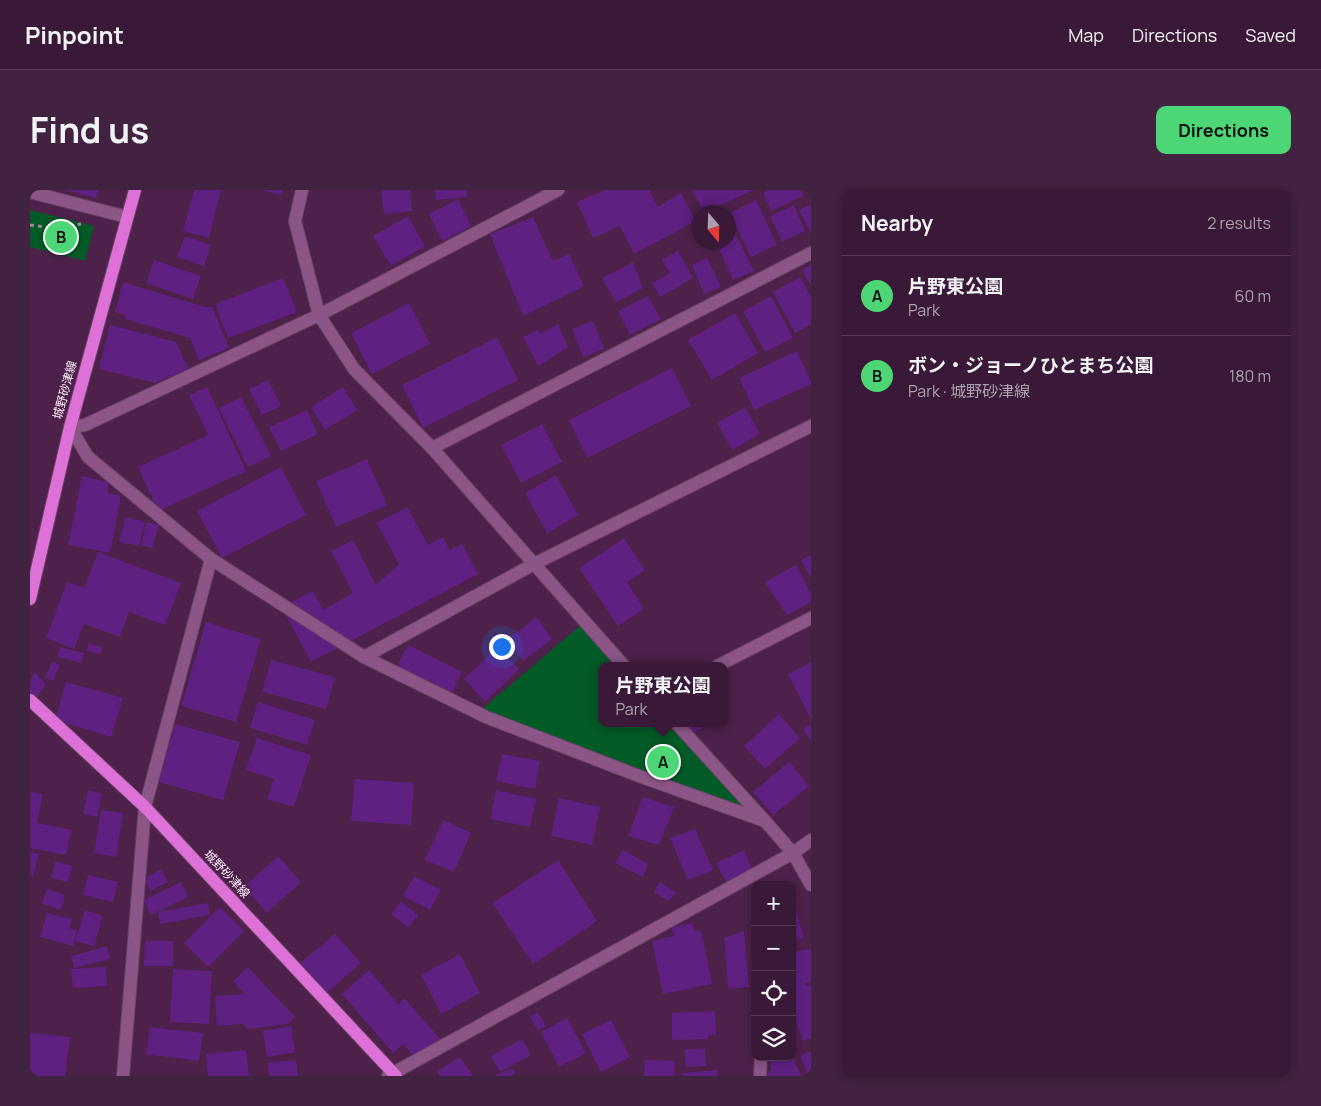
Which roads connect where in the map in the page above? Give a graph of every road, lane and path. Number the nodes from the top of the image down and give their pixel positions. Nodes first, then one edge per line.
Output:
1 (135, 190) edge
2 (302, 190) edge
3 (558, 190) edge
4 (30, 192) edge
5 (127, 217) junction
6 (87, 224) dead end
7 (30, 225) edge
8 (811, 253) edge
9 (319, 315) junction
10 (811, 426) edge
11 (70, 427) junction
12 (432, 448) junction
13 (210, 559) junction
14 (534, 564) junction
15 (30, 599) edge
16 (811, 618) edge
17 (364, 657) junction
18 (620, 662) edge
19 (726, 662) edge
20 (30, 700) edge
21 (680, 727) edge
22 (145, 807) junction
23 (765, 821) junction
24 (811, 840) edge
25 (793, 852) junction
26 (811, 885) edge
27 (761, 1061) edge
28 (393, 1075) edge
29 (123, 1076) edge
30 (760, 1076) edge

1 - 5 main road, 城野砂津線
2 - 9 street
3 - 9 street
4 - 5 street
5 - 11 main road, 城野砂津線
6 - 7 path
8 - 12 street
9 - 11 street
9 - 12 street
10 - 14 street
11 - 13 street
11 - 15 main road, 城野砂津線
12 - 14 street
13 - 17 street
13 - 22 street
14 - 17 street
14 - 18 street
16 - 19 street
17 - 23 street
20 - 22 main road, 城野砂津線
21 - 23 street
22 - 28 main road, 城野砂津線
22 - 29 street
23 - 25 street
24 - 25 street
25 - 26 street
25 - 28 street
27 - 30 street

